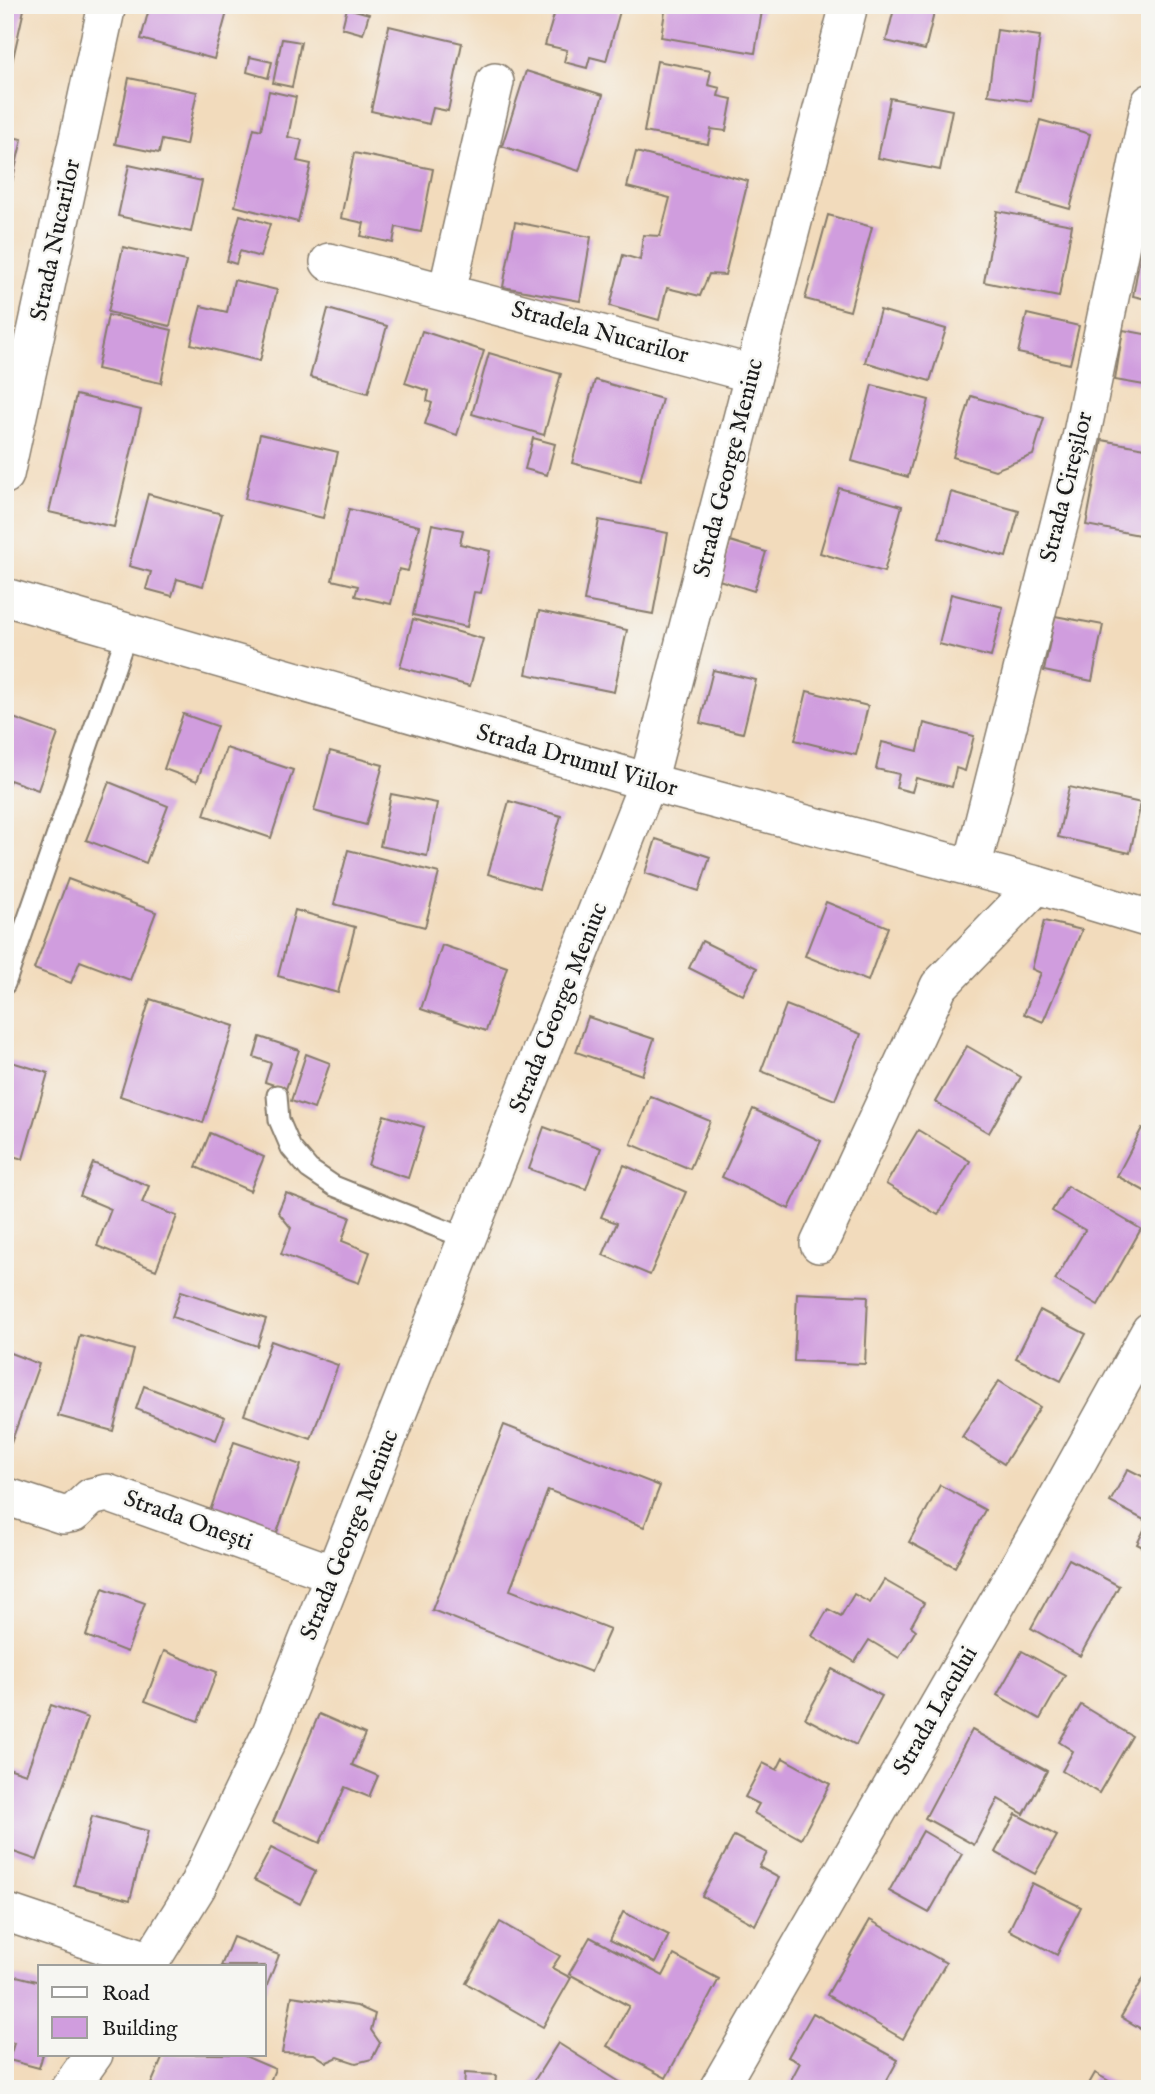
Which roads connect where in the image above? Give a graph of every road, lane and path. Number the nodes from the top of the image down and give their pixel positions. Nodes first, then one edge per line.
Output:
1 (107, 5) edge
2 (849, 5) edge
3 (495, 82) dead end
4 (1150, 103) edge
5 (329, 262) dead end
6 (447, 292) junction
7 (753, 374) junction
8 (5, 475) edge
9 (5, 597) edge
10 (127, 633) junction
11 (648, 782) junction
12 (972, 868) junction
13 (1037, 885) junction
14 (1150, 919) edge
15 (5, 984) edge
16 (277, 1095) dead end
17 (467, 1239) junction
18 (818, 1244) dead end
19 (1150, 1331) edge
20 (5, 1496) edge
21 (334, 1574) junction
22 (5, 1912) edge
23 (149, 1964) edge
24 (93, 2056) edge
25 (69, 2089) edge
26 (718, 2089) edge

1 - 8 street, Strada Nucarilor
2 - 7 street, Strada George Meniuc
3 - 6 street
4 - 12 street, Strada Cireșilor
5 - 6 street, Stradela Nucarilor
6 - 7 street, Stradela Nucarilor
7 - 11 street, Strada George Meniuc
9 - 10 street, Strada Drumul Viilor
10 - 11 street, Strada Drumul Viilor
10 - 15 lane
11 - 12 street, Strada Drumul Viilor
11 - 17 street, Strada George Meniuc
12 - 13 street, Strada Drumul Viilor
13 - 14 street, Strada Drumul Viilor
13 - 18 street
16 - 17 lane
17 - 21 street, Strada George Meniuc
19 - 26 street, Strada Lacului
20 - 21 street, Strada Onești
21 - 23 street, Strada George Meniuc
22 - 23 street
24 - 25 street

